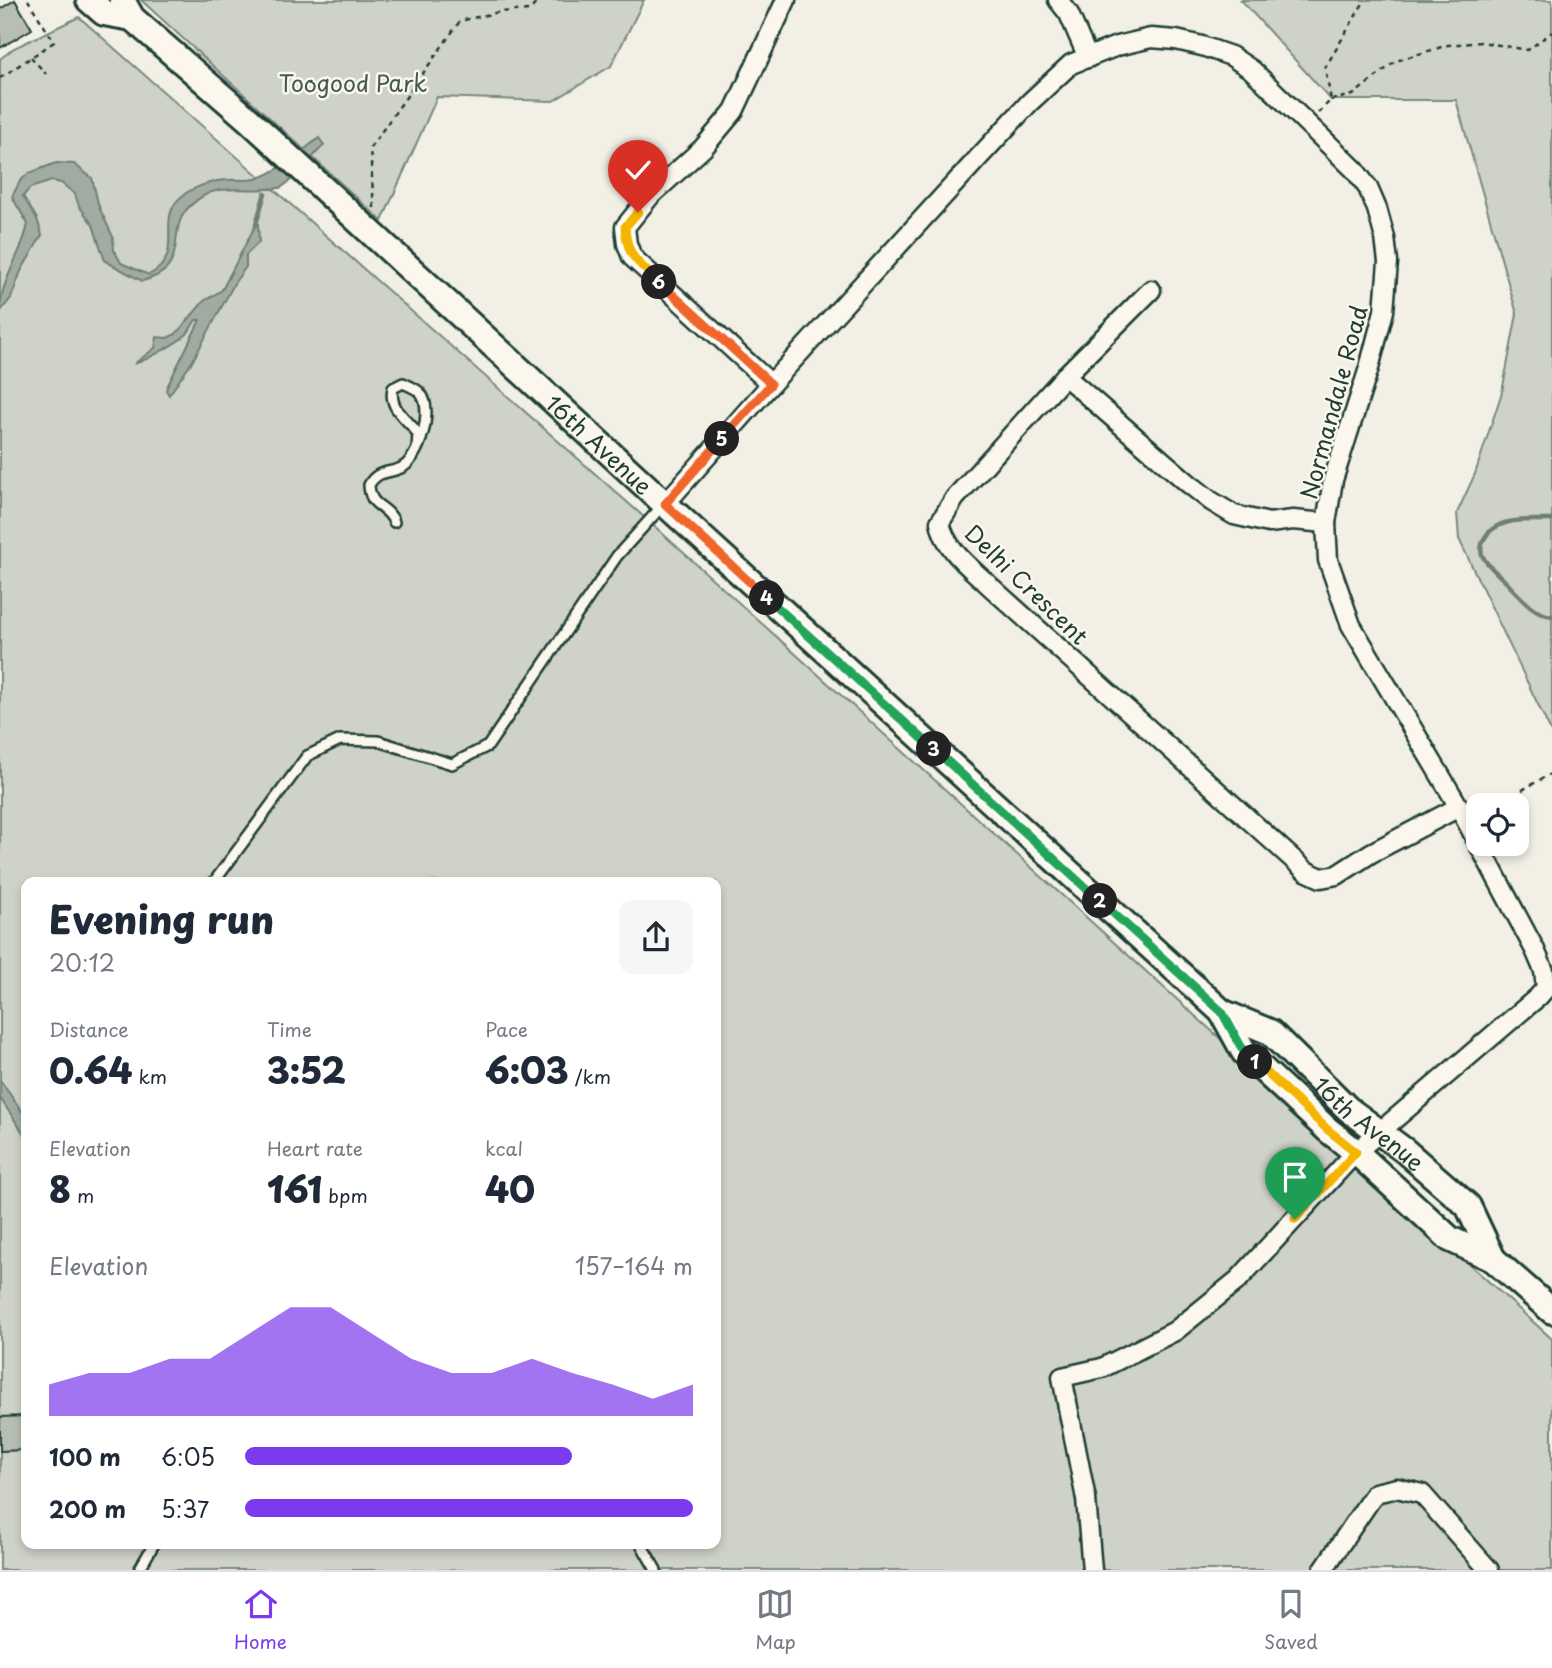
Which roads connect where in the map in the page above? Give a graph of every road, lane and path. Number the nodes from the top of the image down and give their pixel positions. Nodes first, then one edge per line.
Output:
1 (28, 0) edge
2 (89, 0) edge
3 (539, 0) edge
4 (786, 0) edge
5 (1058, 0) edge
6 (1364, 0) edge
7 (127, 9) edge
8 (1552, 32) edge
9 (31, 57) junction
10 (1088, 58) junction
11 (46, 74) dead end
12 (0, 78) edge
13 (1331, 100) junction
14 (1308, 123) junction
15 (374, 208) dead end
16 (1151, 290) dead end
17 (1065, 376) junction
18 (771, 384) junction
19 (417, 449) junction
20 (665, 504) junction
21 (394, 522) dead end
22 (1326, 523) junction
23 (1552, 774) edge
24 (1518, 793) edge
25 (1459, 807) junction
26 (218, 877) edge
27 (1222, 1012) junction
28 (1379, 1132) junction
29 (1356, 1152) junction
30 (1493, 1259) junction
31 (1552, 1311) edge
32 (151, 1549) edge
33 (644, 1549) edge
34 (139, 1570) edge
35 (656, 1570) edge
36 (1092, 1570) edge
37 (1323, 1570) edge
38 (1489, 1570) edge

1 - 9 path
2 - 7 main road, 16th Avenue
3 - 15 path
4 - 18 street
5 - 10 street
6 - 13 path
7 - 20 main road, 16th Avenue
8 - 13 path
9 - 11 path
9 - 12 path
10 - 14 street, Normandale Road
10 - 18 street, Normandale Road
13 - 14 path
14 - 22 street, Normandale Road
16 - 17 street, Delhi Crescent
17 - 22 street
17 - 25 street, Delhi Crescent
18 - 20 street, Normandale Road
19 - 19 lane
19 - 21 lane
20 - 26 lane
20 - 27 main road, 16th Avenue
22 - 25 street, Normandale Road
23 - 24 path
25 - 28 street, Normandale Road
27 - 28 main road, 16th Avenue
27 - 29 main road, 16th Avenue
28 - 29 street, Normandale Road
28 - 30 main road, 16th Avenue
29 - 30 main road, 16th Avenue
29 - 36 street, Normandale Road
30 - 31 main road, 16th Avenue
32 - 34 lane
33 - 35 lane
37 - 38 street

